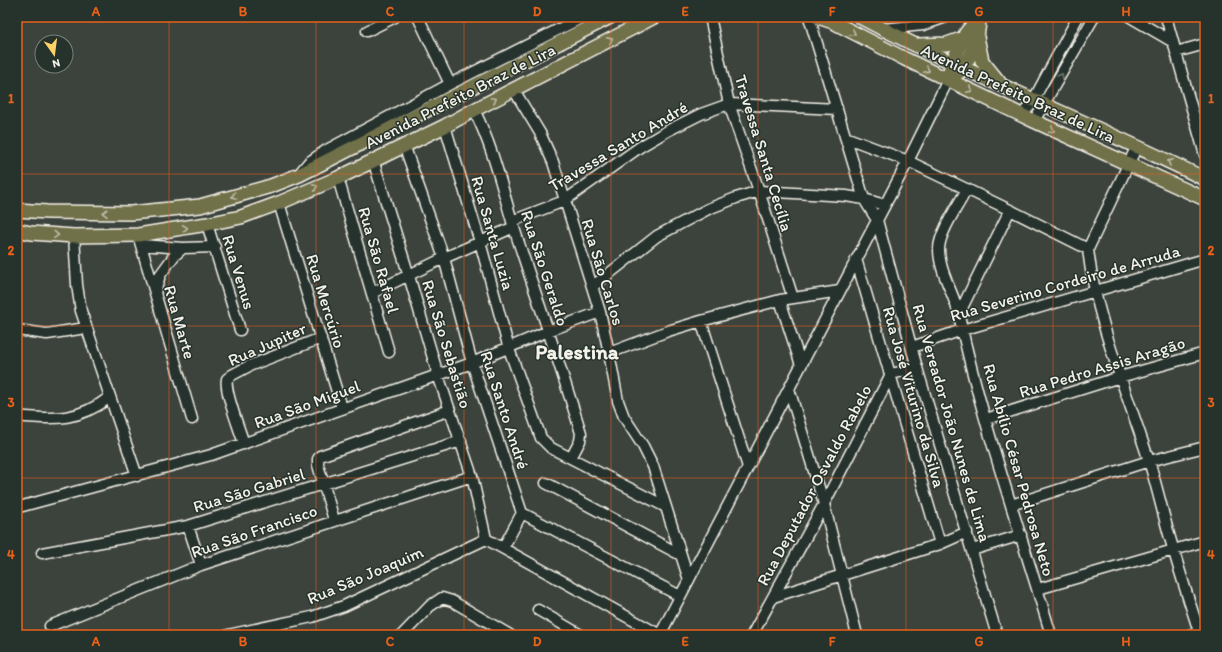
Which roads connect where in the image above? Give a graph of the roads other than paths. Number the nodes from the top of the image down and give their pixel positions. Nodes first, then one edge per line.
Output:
1 (395, 17) edge
2 (418, 17) edge
3 (583, 17) edge
4 (610, 17) edge
5 (654, 17) edge
6 (710, 17) edge
7 (809, 17) edge
8 (818, 17) edge
9 (860, 17) edge
10 (946, 17) edge
11 (1078, 17) edge
12 (1094, 17) edge
13 (1130, 17) edge
14 (1166, 17) edge
15 (979, 18) edge
16 (596, 20) edge
17 (883, 29) junction
18 (367, 31) dead end
19 (970, 38) junction
20 (1173, 42) junction
21 (1205, 44) edge
22 (915, 45) junction
23 (1176, 52) junction
24 (958, 65) junction
25 (948, 80) junction
26 (450, 84) junction
27 (1003, 87) junction
28 (514, 90) junction
29 (1039, 102) junction
30 (729, 104) junction
31 (837, 109) junction
32 (474, 110) junction
33 (1028, 119) junction
34 (445, 126) junction
35 (845, 137) junction
36 (404, 145) junction
37 (1138, 146) junction
38 (1205, 155) edge
39 (373, 160) junction
40 (908, 160) junction
41 (1128, 165) junction
42 (298, 175) junction
43 (338, 178) junction
44 (1205, 179) edge
45 (967, 189) junction
46 (759, 191) junction
47 (864, 199) junction
48 (1205, 199) edge
49 (564, 201) junction
50 (279, 203) junction
51 (885, 205) junction
52 (17, 210) edge
53 (1010, 210) junction
54 (877, 220) junction
55 (207, 224) junction
56 (513, 224) junction
57 (17, 230) edge
58 (74, 236) junction
59 (139, 240) junction
60 (480, 242) junction
61 (183, 248) junction
62 (215, 248) junction
63 (1088, 249) junction
64 (444, 258) junction
65 (856, 259) junction
66 (1205, 259) edge
67 (409, 276) junction
68 (592, 287) junction
69 (840, 291) junction
70 (1094, 291) junction
71 (155, 293) junction
72 (372, 293) junction
73 (793, 298) junction
74 (780, 300) junction
75 (600, 312) junction
76 (959, 314) junction
77 (701, 321) junction
78 (86, 328) junction
79 (17, 330) edge
80 (240, 330) dead end
81 (962, 330) junction
82 (548, 331) junction
83 (321, 338) junction
84 (912, 347) junction
85 (509, 349) junction
86 (389, 352) dead end
87 (609, 353) junction
88 (1205, 353) edge
89 (472, 363) junction
90 (801, 365) junction
91 (917, 368) junction
92 (891, 374) junction
93 (438, 375) junction
94 (1120, 377) junction
95 (789, 388) junction
96 (110, 397) junction
97 (342, 408) junction
98 (450, 410) junction
99 (17, 416) edge
100 (192, 419) dead end
101 (986, 419) junction
102 (461, 442) junction
103 (244, 444) junction
104 (1205, 447) edge
105 (571, 458) junction
106 (1149, 461) junction
107 (748, 467) junction
108 (137, 476) junction
109 (472, 476) junction
110 (546, 483) dead end
111 (323, 484) junction
112 (824, 504) junction
113 (1011, 505) junction
114 (19, 507) dead end
115 (666, 507) junction
116 (522, 513) junction
117 (334, 520) junction
118 (188, 526) junction
119 (967, 532) junction
120 (1021, 535) junction
121 (486, 538) junction
122 (1205, 541) edge
123 (940, 544) junction
124 (504, 548) junction
125 (972, 550) junction
126 (1173, 550) junction
127 (42, 553) dead end
128 (679, 554) junction
129 (201, 565) junction
130 (841, 576) junction
131 (689, 580) junction
132 (1038, 589) junction
133 (680, 596) junction
134 (774, 597) junction
135 (538, 610) dead end
136 (50, 626) dead end
137 (1198, 633) edge
138 (228, 635) edge
139 (402, 635) edge
140 (510, 635) edge
141 (581, 635) edge
142 (660, 635) edge
143 (752, 635) edge
144 (857, 635) edge
145 (996, 635) edge
146 (1051, 635) edge

1 - 18 street
2 - 26 street
3 - 26 street
4 - 16 main road, Avenida Prefeito Braz de Lira
28 -> 5 main road, Avenida Prefeito Braz de Lira
6 - 30 street, Travessa Santa Cecília
7 - 31 street
8 -> 25 main road, Avenida Prefeito Braz de Lira
9 - 17 main road, Avenida Prefeito Braz de Lira
10 - 17 street
11 - 29 street
29 -> 12 street
13 - 20 street
14 - 20 street
15 - 19 main road
16 - 42 main road, Avenida Prefeito Braz de Lira
17 - 22 main road, Avenida Prefeito Braz de Lira
19 - 22 main road
19 - 24 main road
19 - 27 main road
20 - 23 street
21 - 23 street
22 - 24 main road, Avenida Prefeito Braz de Lira
23 - 38 street
24 - 25 main road
24 - 27 main road, Avenida Prefeito Braz de Lira
25 -> 33 main road, Avenida Prefeito Braz de Lira
25 - 40 street
26 - 42 street
27 - 29 main road, Avenida Prefeito Braz de Lira
32 -> 28 main road, Avenida Prefeito Braz de Lira
28 - 49 street, Rua São Carlos
29 - 33 street
29 - 37 main road, Avenida Prefeito Braz de Lira
30 - 31 street, Travessa Santo André
30 - 46 street, Travessa Santa Cecília
30 - 49 street, Travessa Santo André
31 - 35 street
32 - 34 main road, Avenida Prefeito Braz de Lira
32 - 56 street, Rua São Geraldo
33 -> 41 main road, Avenida Prefeito Braz de Lira
34 - 36 main road, Avenida Prefeito Braz de Lira
34 - 60 street, Rua Santa Luzia
35 - 40 street
35 - 47 street
36 - 39 main road, Avenida Prefeito Braz de Lira
36 - 64 street, Rua Santo André
37 - 41 street
44 -> 37 main road, Avenida Prefeito Braz de Lira
39 - 43 main road, Avenida Prefeito Braz de Lira
39 - 67 street, Rua São Sebastião
40 - 45 street
40 - 51 street
41 - 48 main road, Avenida Prefeito Braz de Lira
41 - 63 street
42 -> 52 main road, Avenida Prefeito Braz de Lira
50 -> 43 main road, Avenida Prefeito Braz de Lira
43 - 72 street, Rua São Rafael
45 - 53 street
45 - 76 street, Rua Abílio César Pedrosa Neto
46 - 47 street
46 - 68 street
46 - 73 street, Travessa Santa Cecília
47 - 51 street
47 - 54 street
49 - 56 street, Travessa Santo André
49 - 68 street, Rua São Carlos
50 - 55 main road, Avenida Prefeito Braz de Lira
50 - 83 street, Rua Mercúrio
51 - 54 street
53 - 63 street
53 - 76 street
54 - 65 street
54 - 84 street, Rua Vereador João Nunes de Lima
59 -> 55 main road, Avenida Prefeito Braz de Lira
55 - 62 street, Rua Venus
56 - 60 street, Travessa Santo André
56 - 82 street, Rua São Geraldo
57 -> 58 main road, Avenida Prefeito Braz de Lira
58 - 59 main road, Avenida Prefeito Braz de Lira
58 - 78 street
59 - 61 street
59 - 71 street, Rua Marte
60 - 64 street, Travessa Santo André
60 - 85 street, Rua Santa Luzia
61 - 62 street
61 - 71 street
62 - 80 street, Rua Venus
63 - 70 street
64 - 67 street, Travessa Santo André
64 - 89 street, Rua Santo André
65 - 69 street
65 - 92 street, Rua José Viturino da Silva
66 - 70 street, Rua Severino Cordeiro de Arruda
67 - 72 street, Travessa Santo André
67 - 93 street, Rua São Sebastião
68 - 75 street, Rua São Carlos
69 - 73 street
69 - 90 street
70 - 81 street, Rua Severino Cordeiro de Arruda
70 - 94 street
71 - 100 street, Rua Marte
72 - 86 street, Rua São Rafael
73 - 74 street
74 - 77 street
74 - 90 street
75 - 82 street, Rua São Miguel
75 - 87 street, Rua São Carlos
76 - 81 street, Rua Abílio César Pedrosa Neto
77 - 87 street
77 - 107 street
78 - 79 street
78 - 96 street
81 - 84 street, Rua Severino Cordeiro de Arruda
81 - 101 street, Rua Abílio César Pedrosa Neto
82 - 85 street, Rua São Miguel
82 - 105 street, Rua São Geraldo
83 - 97 street, Rua Mercúrio
83 - 103 street, Rua Jupiter
84 - 91 street, Rua Vereador João Nunes de Lima
85 - 89 street, Rua São Miguel
85 - 105 street, Rua Santa Luzia
87 - 115 street, Rua São Carlos
88 - 94 street, Rua Pedro Assis Aragão
89 - 93 street, Rua São Miguel
89 - 116 street, Rua Santo André
90 - 95 street
91 - 92 street, Rua Deputador Osvaldo Rabelo
91 - 119 street, Rua Vereador João Nunes de Lima
92 - 112 street, Rua Deputador Osvaldo Rabelo
92 - 123 street, Rua José Viturino da Silva
93 - 97 street, Rua São Miguel
93 - 98 street, Rua São Sebastião
94 - 101 street, Rua Pedro Assis Aragão
94 - 106 street
95 - 107 street
95 - 112 street
96 - 99 street
96 - 108 street
97 - 103 street, Rua São Miguel
98 - 102 street, Rua São Sebastião
98 - 111 street
101 - 113 street, Rua Abílio César Pedrosa Neto
102 - 109 street, Rua São Sebastião
102 - 111 street, Rua São Gabriel
103 - 108 street, Rua São Miguel
104 - 106 street
105 - 115 street, Rua Santa Luzia
106 - 113 street
106 - 126 street
107 - 131 street
108 - 114 street, Rua São Miguel
109 - 117 street, Rua São Francisco
109 - 121 street, Rua São Sebastião
110 - 128 street
111 - 117 street
111 - 118 street, Rua São Gabriel
112 - 130 street
112 - 134 street, Rua Deputador Osvaldo Rabelo
113 - 120 street, Rua Abílio César Pedrosa Neto
115 - 128 street, Rua São Carlos
116 - 124 street
116 - 133 street
117 - 129 street, Rua São Francisco
118 - 127 street, Rua São Gabriel
118 - 129 street
119 - 123 street
119 - 125 street, Rua Vereador João Nunes de Lima
120 - 125 street
120 - 132 street, Rua Abílio César Pedrosa Neto
121 - 124 street
121 - 138 street, Rua São Joaquim
122 - 126 street
123 - 130 street
124 - 142 street
125 - 145 street, Rua Vereador João Nunes de Lima
126 - 132 street
126 - 137 street
128 - 131 street, Rua São Carlos
129 - 136 street, Rua São Francisco
130 - 134 street
130 - 144 street
131 - 133 street
132 - 146 street, Rua Abílio César Pedrosa Neto
133 - 142 street
134 - 143 street, Rua Deputador Osvaldo Rabelo
135 - 141 street
139 - 140 street

